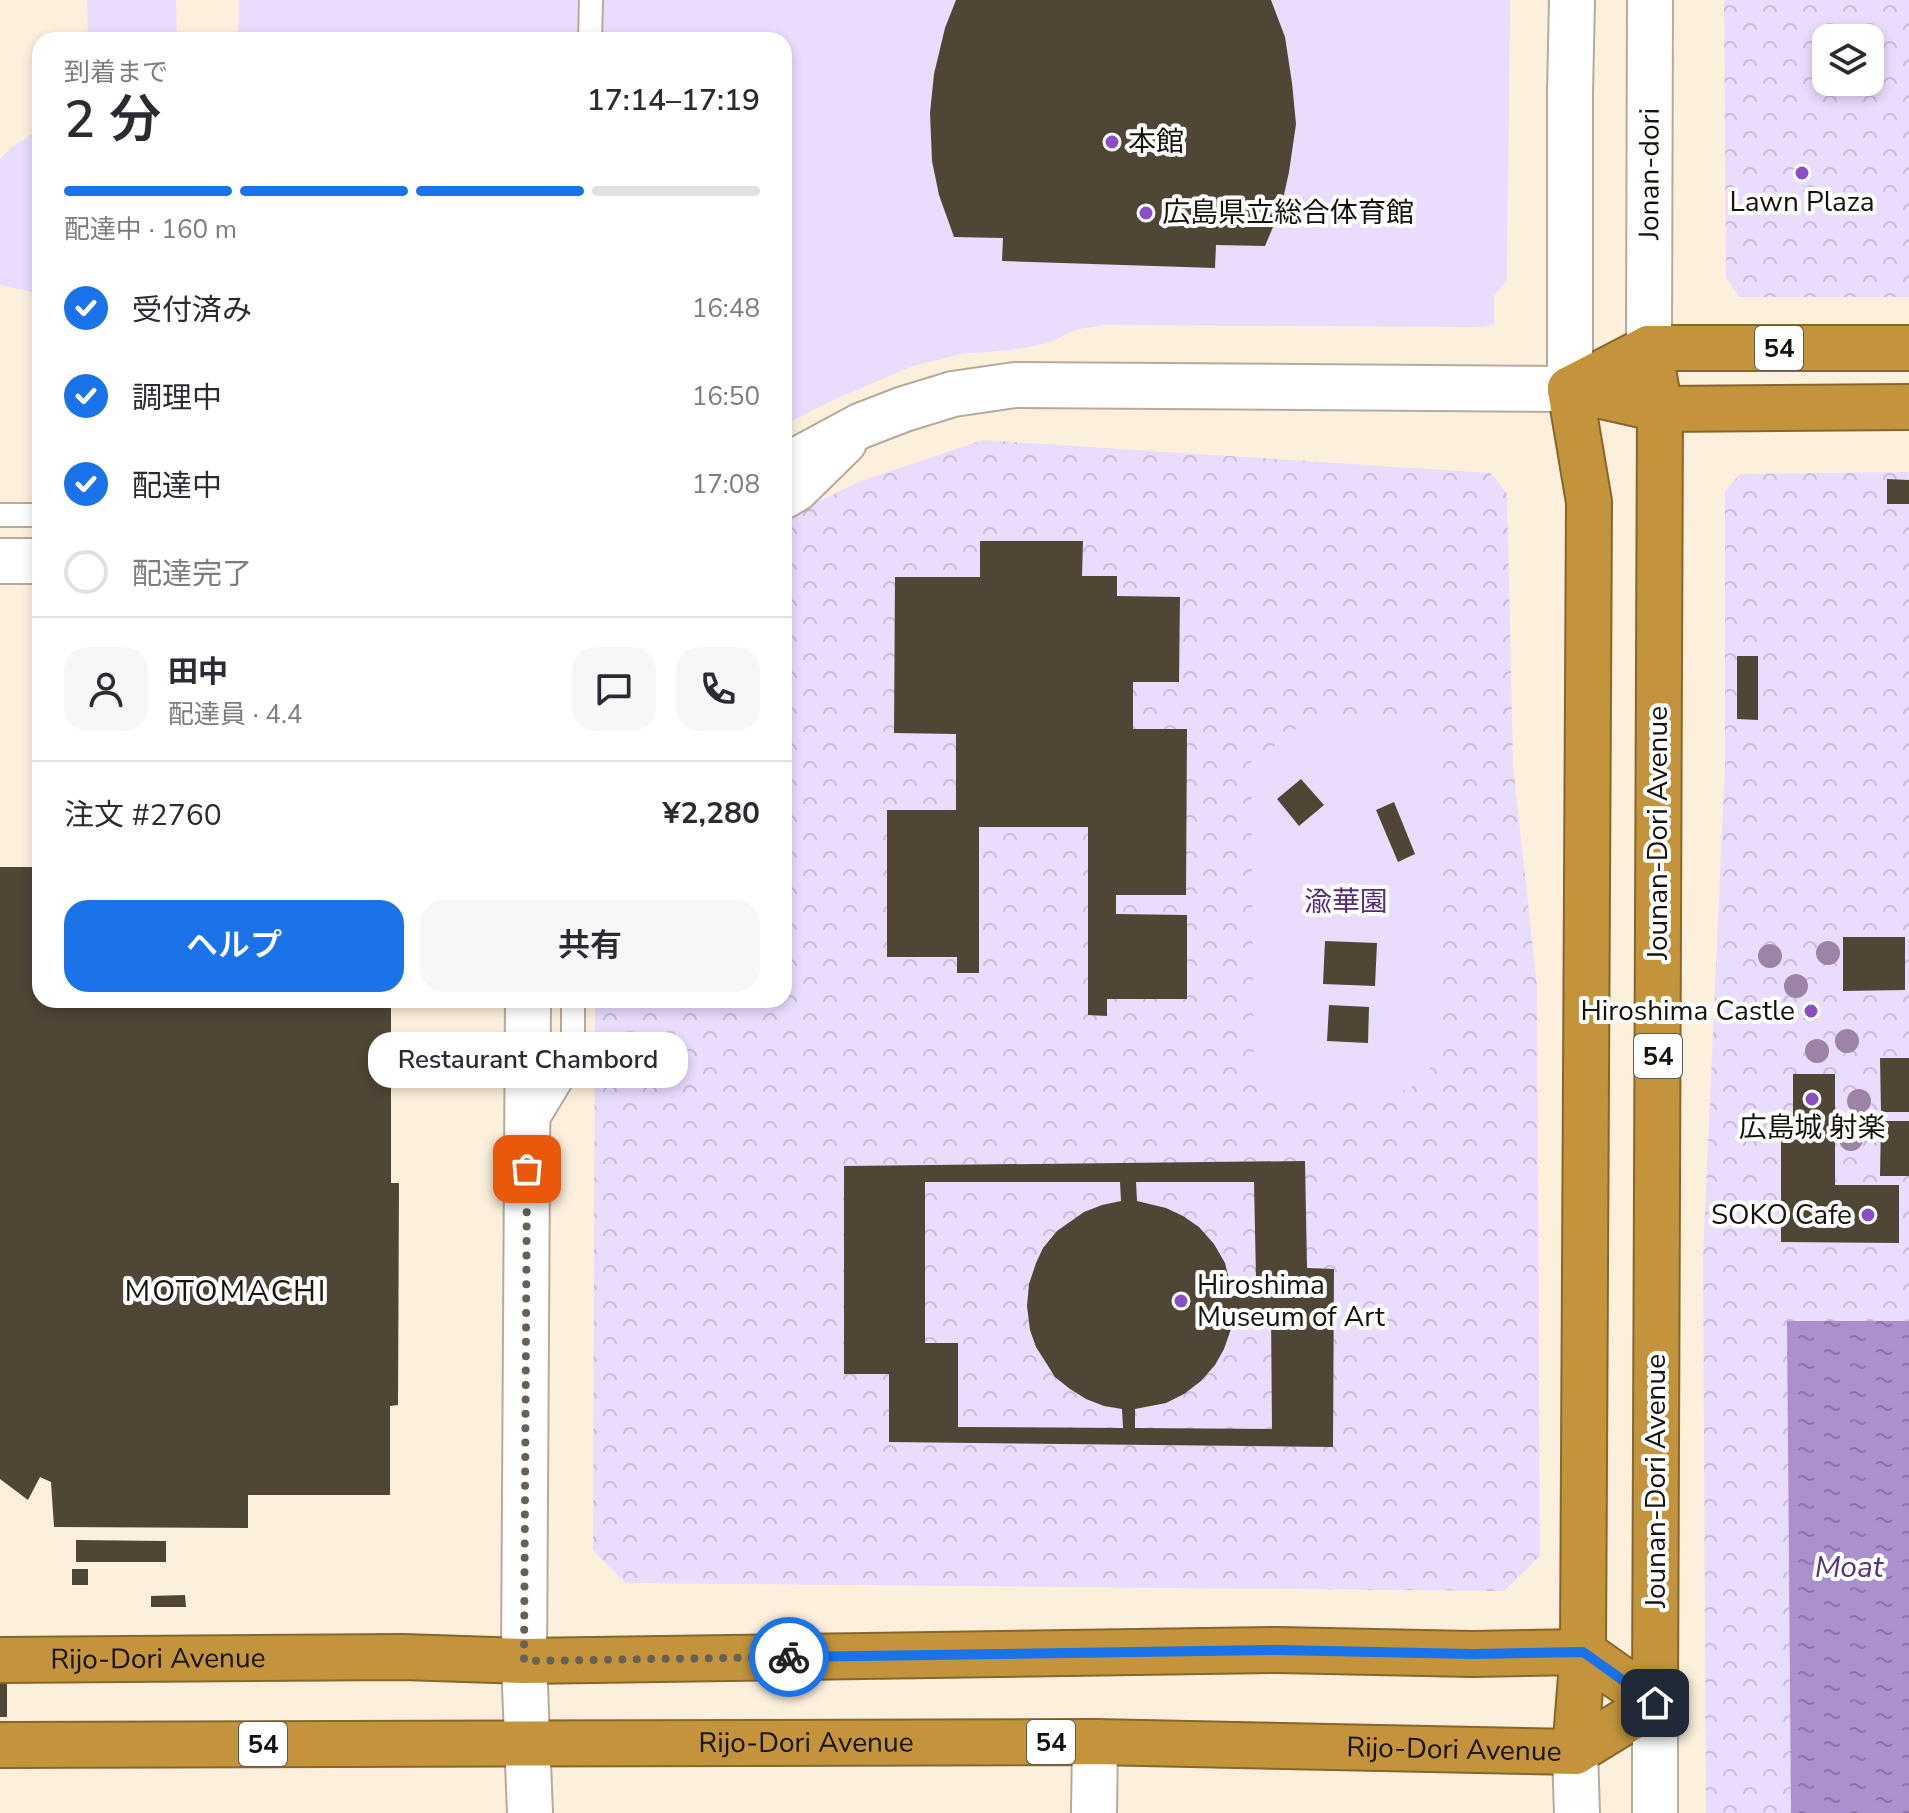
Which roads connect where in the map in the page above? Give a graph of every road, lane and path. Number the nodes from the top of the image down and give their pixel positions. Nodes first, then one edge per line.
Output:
1 (591, 0) edge
2 (1572, 0) edge
3 (1650, 0) edge
4 (590, 32) edge
5 (1649, 348) junction
6 (1909, 348) edge
7 (1570, 389) junction
8 (1909, 407) edge
9 (1660, 409) junction
10 (860, 426) junction
11 (792, 463) edge
12 (792, 491) edge
13 (0, 515) edge
14 (32, 515) edge
15 (0, 561) edge
16 (32, 561) edge
17 (528, 1008) edge
18 (573, 1008) edge
19 (527, 1138) junction
20 (1583, 1652) junction
21 (0, 1660) edge
22 (524, 1661) junction
23 (1655, 1703) junction
24 (1095, 1742) junction
25 (0, 1745) edge
26 (526, 1745) junction
27 (1575, 1752) junction
28 (530, 1813) edge
29 (1094, 1813) edge
30 (1577, 1813) edge
31 (1655, 1813) edge

1 - 4 lane
2 - 7 street
3 - 5 street, Jonan-dori
5 - 6 highway, 54
5 - 7 highway, 54
5 - 9 highway, Jounan-Dori Avenue / 54
7 - 9 highway, 54
7 - 10 street
7 - 20 highway
8 - 9 highway, 54
9 - 23 highway, Jounan-Dori Avenue / 54
10 - 11 street
10 - 12 street
13 - 14 lane
15 - 16 street
17 - 19 street
18 - 19 lane
19 - 22 street
20 - 22 highway, Rijo-Dori Avenue
20 - 23 highway
20 - 27 highway
21 - 22 highway, Rijo-Dori Avenue
22 - 26 street
23 - 27 highway, Rijo-Dori Avenue
23 - 31 street
24 - 26 highway, Rijo-Dori Avenue / 54
24 - 27 highway, Rijo-Dori Avenue / 54
24 - 29 street
25 - 26 highway, Rijo-Dori Avenue / 54
26 - 28 street
27 - 30 street

